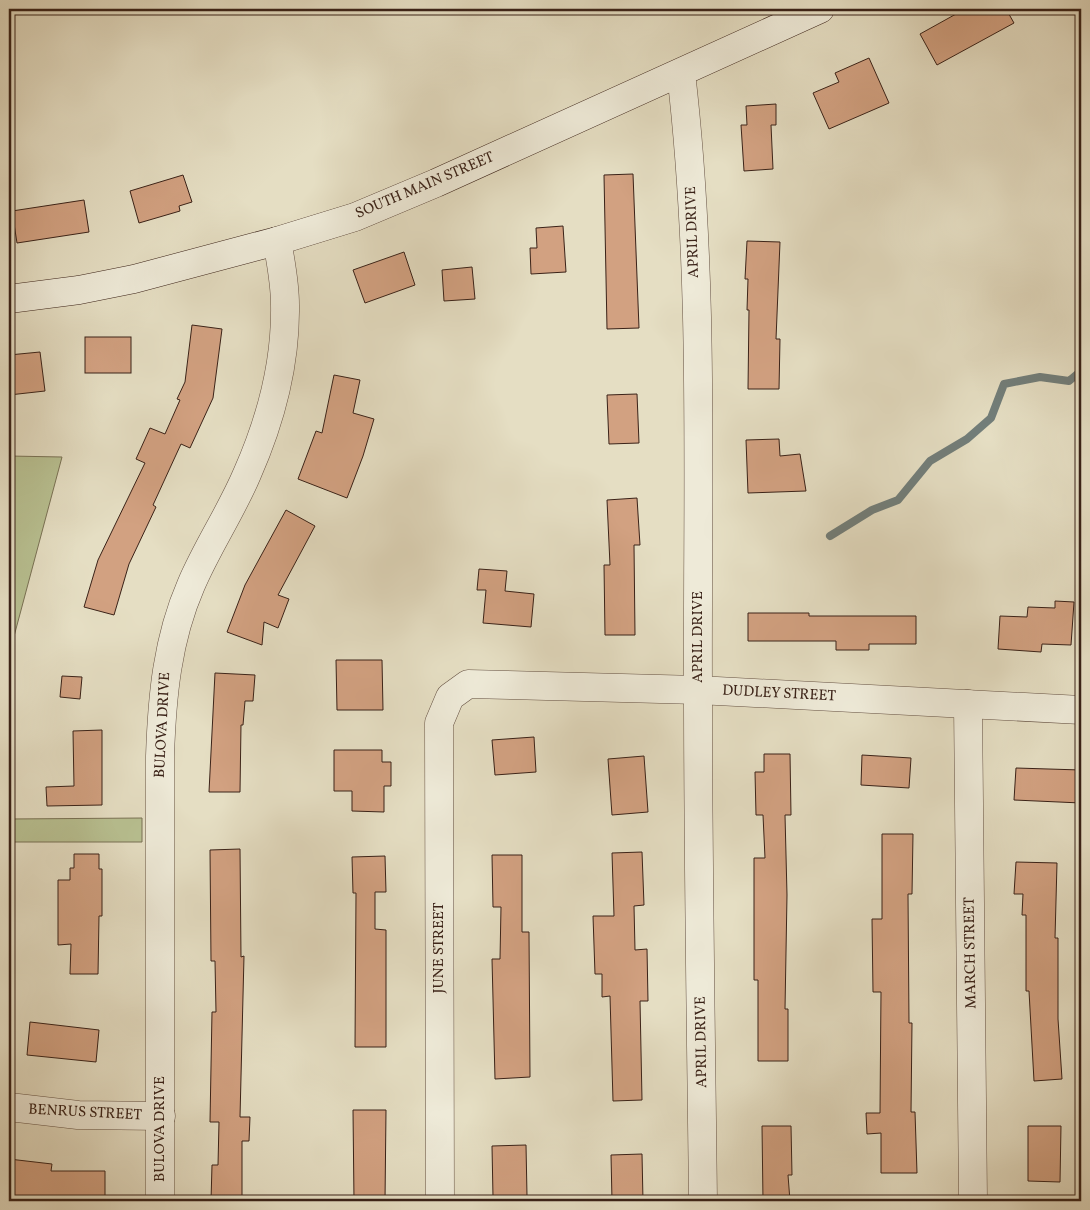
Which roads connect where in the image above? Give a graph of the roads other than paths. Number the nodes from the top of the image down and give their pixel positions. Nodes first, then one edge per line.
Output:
1 (820, 9) edge
2 (681, 73) junction
3 (277, 241) junction
4 (9, 299) edge
5 (698, 690) junction
6 (450, 697) joint
7 (968, 704) junction
8 (1081, 710) edge
9 (9, 1107) edge
10 (161, 1116) junction
11 (160, 1201) edge
12 (440, 1201) edge
13 (703, 1201) edge
14 (973, 1201) edge

1 - 2 street, SOUTH MAIN STREET
2 - 3 street, SOUTH MAIN STREET
2 - 5 street, APRIL DRIVE
3 - 4 street, SOUTH MAIN STREET
3 - 10 street, BULOVA DRIVE
5 - 6 street, DUDLEY STREET
5 - 7 street, DUDLEY STREET
5 - 13 street, APRIL DRIVE
6 - 12 street, JUNE STREET
7 - 8 street, DUDLEY STREET
7 - 14 street, MARCH STREET
9 - 10 street, BENRUS STREET
10 - 11 street, BULOVA DRIVE

